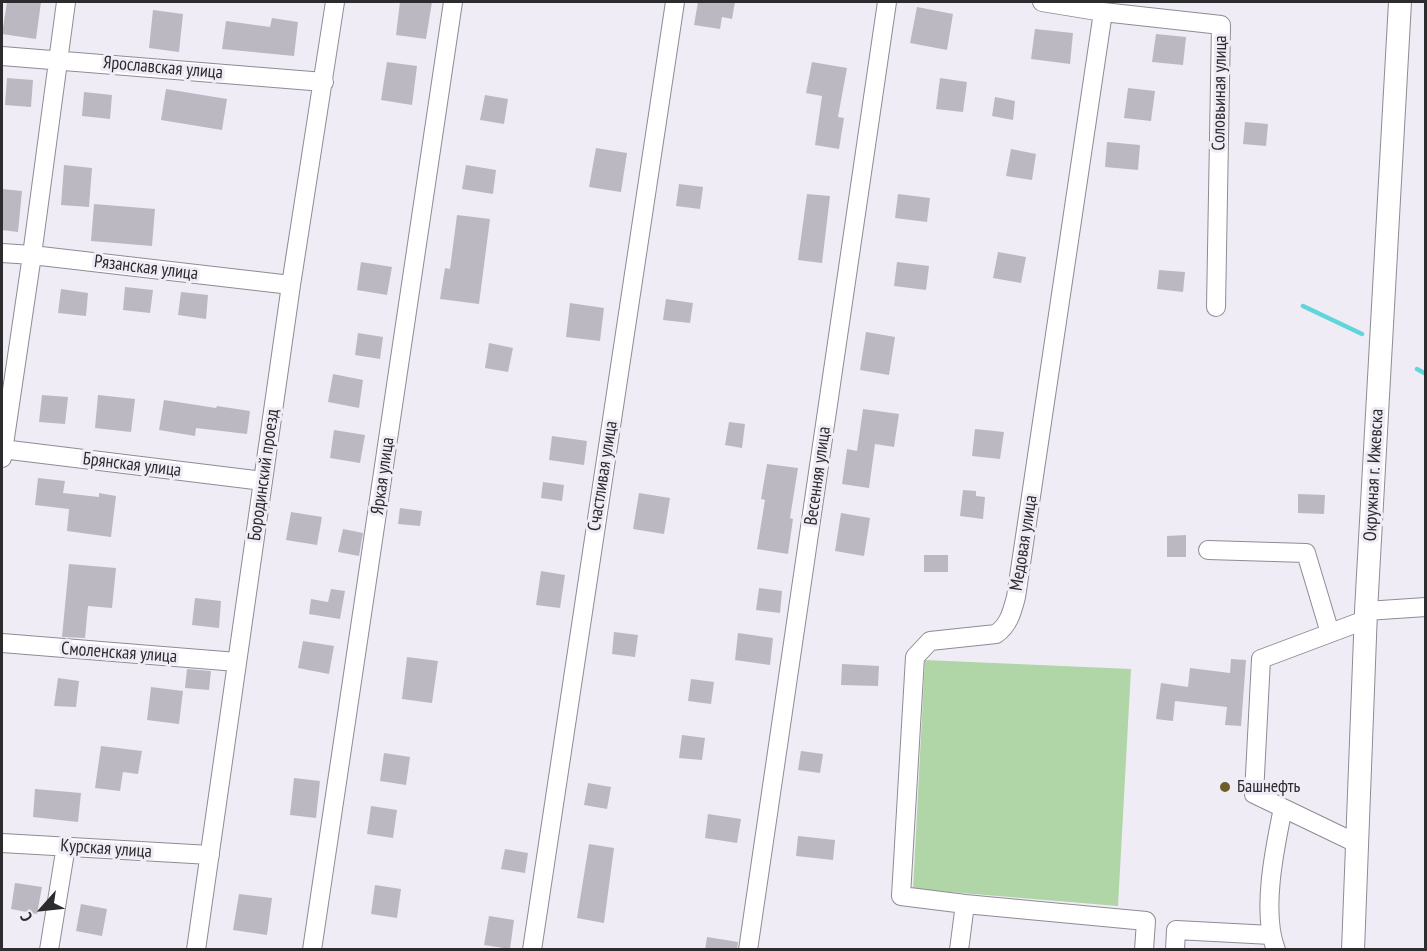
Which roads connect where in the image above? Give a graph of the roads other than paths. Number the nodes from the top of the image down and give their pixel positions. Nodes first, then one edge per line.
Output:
1 (66, 2) edge
2 (335, 2) edge
3 (453, 2) edge
4 (675, 2) edge
5 (887, 2) edge
6 (1042, 2) edge
7 (1401, 2) edge
8 (1103, 12) junction
9 (2, 56) edge
10 (57, 59) junction
11 (324, 82) junction
12 (2, 253) edge
13 (32, 255) junction
14 (291, 285) junction
15 (1216, 307) dead end
16 (2, 452) edge
17 (263, 481) junction
18 (1208, 550) dead end
19 (1425, 607) edge
20 (1366, 616) junction
21 (1330, 633) junction
22 (2, 643) edge
23 (237, 662) junction
24 (1283, 808) junction
25 (2, 843) edge
26 (1358, 844) junction
27 (66, 846) junction
28 (210, 855) junction
29 (965, 904) junction
30 (1230, 941) edge
31 (1274, 942) edge
32 (49, 950) edge
33 (196, 950) edge
34 (312, 950) edge
35 (532, 950) edge
36 (748, 950) edge
37 (959, 950) edge
38 (1144, 950) edge
39 (1175, 950) edge
40 (1353, 950) edge

1 - 10 street
2 - 11 street, Бородинский проезд
3 - 34 street, Яркая улица
4 - 35 street, Счастливая улица
5 - 36 street, Весенняя улица
6 - 8 street, Соловьиная улица
7 - 20 main road, Окружная г. Ижевска
8 - 15 street, Соловьиная улица
8 - 29 street, Медовая улица
9 - 10 street, Ярославская улица
10 - 11 street, Ярославская улица
10 - 13 street
11 - 14 street, Бородинский проезд
12 - 13 street, Рязанская улица
13 - 14 street, Рязанская улица
13 - 16 street
14 - 17 street, Бородинский проезд
16 - 17 street, Брянская улица
17 - 23 street, Бородинский проезд
18 - 21 street
19 - 20 street
20 - 21 street
20 - 26 main road, Окружная г. Ижевска
21 - 24 street
22 - 23 street, Смоленская улица
23 - 28 street, Бородинский проезд
24 - 26 street
24 - 31 street
25 - 27 street, Курская улица
26 - 40 main road, Окружная г. Ижевска
27 - 28 street, Курская улица
27 - 32 street
28 - 33 street, Бородинский проезд
29 - 37 street
29 - 38 street
30 - 31 street
30 - 39 street

